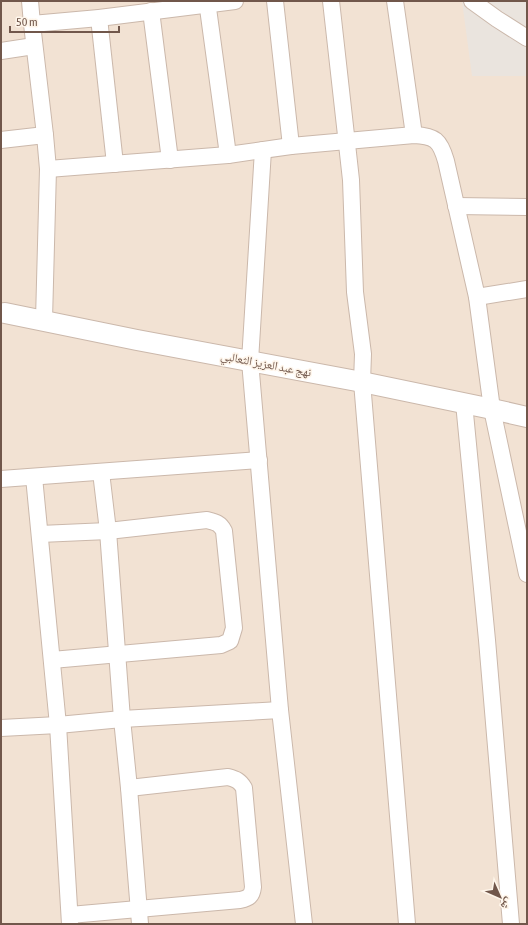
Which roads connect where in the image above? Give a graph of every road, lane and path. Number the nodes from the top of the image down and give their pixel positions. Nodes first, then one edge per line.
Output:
1 (30, 1) edge
2 (235, 1) edge
3 (275, 1) edge
4 (331, 1) edge
5 (395, 1) edge
6 (472, 1) edge
7 (208, 3) edge
8 (124, 8) edge
9 (151, 11) junction
10 (99, 18) junction
11 (32, 24) junction
12 (527, 38) edge
13 (34, 46) junction
14 (1, 51) edge
15 (45, 135) junction
16 (414, 135) junction
17 (1, 140) edge
18 (348, 141) junction
19 (291, 146) junction
20 (263, 150) junction
21 (228, 155) junction
22 (170, 160) junction
23 (115, 164) junction
24 (48, 169) junction
25 (456, 206) junction
26 (527, 207) edge
27 (527, 289) edge
28 (477, 297) junction
29 (2, 313) edge
30 (44, 320) junction
31 (250, 361) junction
32 (362, 382) junction
33 (464, 403) junction
34 (492, 409) junction
35 (527, 417) edge
36 (259, 460) junction
37 (101, 472) junction
38 (34, 477) junction
39 (1, 480) edge
40 (108, 531) junction
41 (40, 534) junction
42 (523, 536) edge
43 (527, 574) edge
44 (117, 653) junction
45 (52, 660) junction
46 (280, 710) junction
47 (122, 719) junction
48 (58, 725) junction
49 (1, 728) edge
50 (129, 788) junction
51 (139, 917) edge
52 (70, 920) edge
53 (304, 924) edge
54 (407, 924) edge
55 (511, 924) edge

1 - 11 street
2 - 7 street
3 - 19 street
4 - 18 street
5 - 16 street
6 - 12 street
7 - 9 street
7 - 21 street
8 - 9 street
8 - 10 street
9 - 22 street
10 - 11 street
10 - 23 street
11 - 13 street
13 - 14 street
13 - 15 street
15 - 17 street
15 - 24 street
16 - 18 street
16 - 25 street
18 - 19 street
18 - 32 street
19 - 20 street
20 - 21 street
20 - 31 street
21 - 22 street
22 - 23 street
23 - 24 street
24 - 30 street
25 - 26 street
25 - 28 street
27 - 28 street
28 - 34 street
29 - 30 street, نهج عبد العزيز الثعالبي
30 - 31 street, نهج عبد العزيز الثعالبي
31 - 32 street, نهج عبد العزيز الثعالبي
31 - 36 street
32 - 33 street, نهج عبد العزيز الثعالبي
32 - 54 street
33 - 34 street, نهج عبد العزيز الثعالبي
33 - 55 street
34 - 35 street, نهج عبد العزيز الثعالبي
34 - 42 street
36 - 37 street
36 - 46 street
37 - 38 street
37 - 40 street
38 - 39 street
38 - 41 street
40 - 41 street
40 - 44 street
40 - 44 street
41 - 45 street
42 - 43 street
44 - 45 street
44 - 47 street
45 - 48 street
46 - 47 street
46 - 53 street
47 - 48 street
47 - 50 street
48 - 49 street
48 - 52 street
50 - 51 street
50 - 51 street
51 - 52 street

